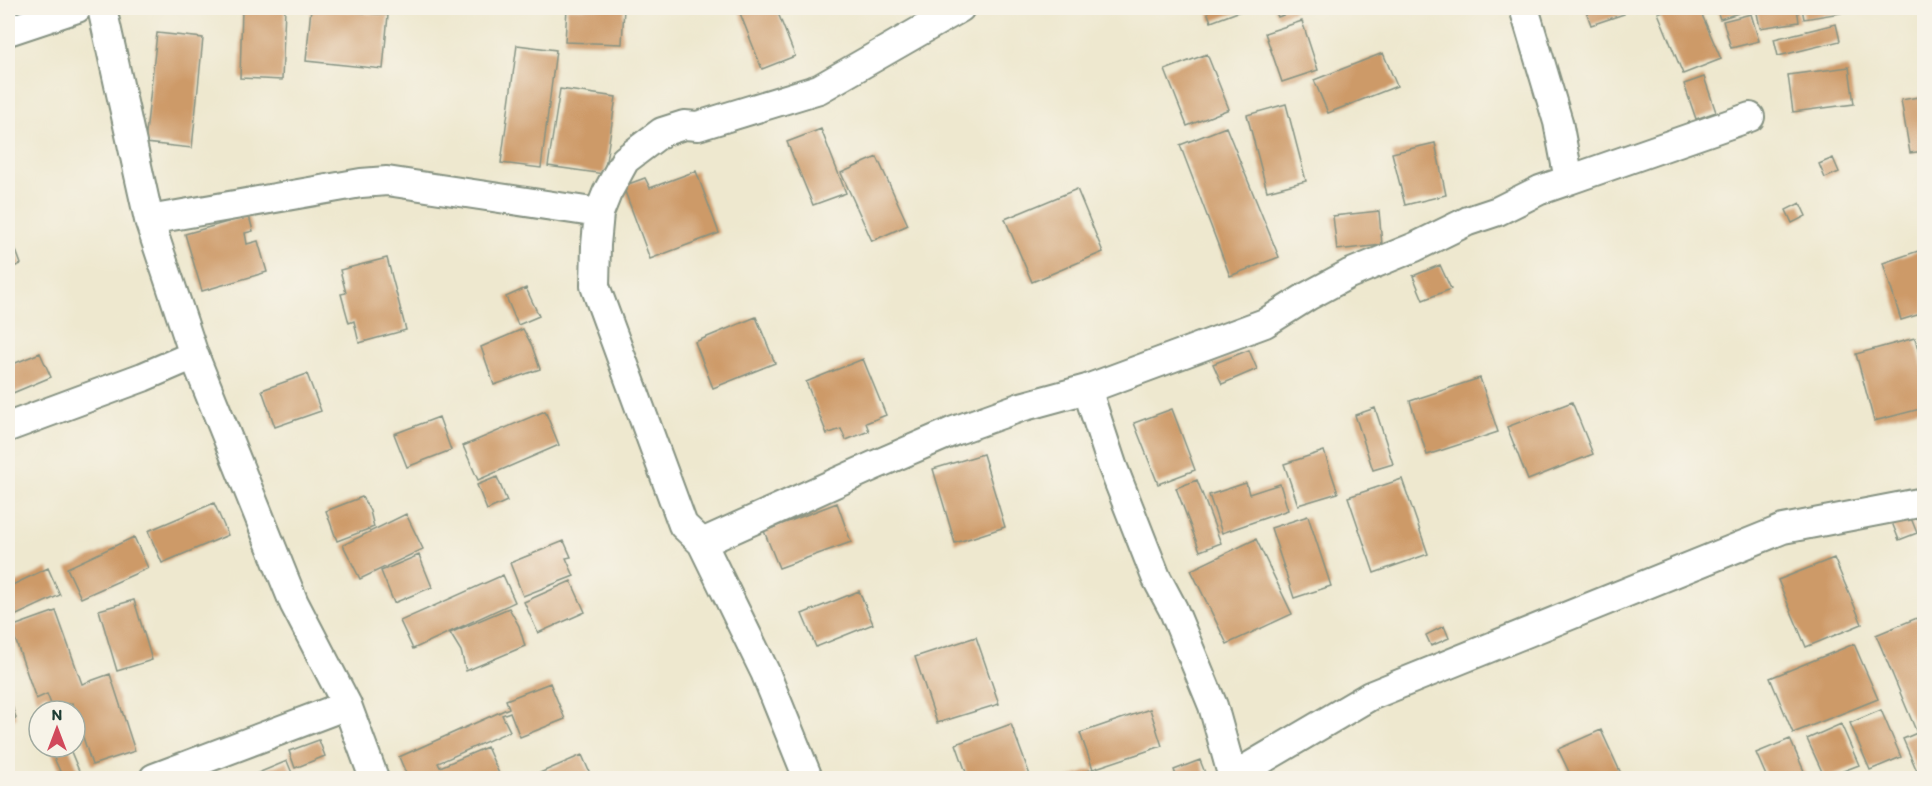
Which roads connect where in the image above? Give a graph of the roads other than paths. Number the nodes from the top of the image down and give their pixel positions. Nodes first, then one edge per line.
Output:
1 (76, 8) edge
2 (102, 8) edge
3 (960, 8) edge
4 (1524, 8) edge
5 (8, 31) edge
6 (1749, 117) dead end
7 (1569, 180) junction
8 (599, 213) junction
9 (149, 220) junction
10 (194, 355) junction
11 (1087, 389) junction
12 (8, 428) edge
13 (1924, 502) edge
14 (702, 543) junction
15 (347, 705) junction
16 (154, 778) edge
17 (374, 778) edge
18 (808, 778) edge
19 (1232, 778) edge

1 - 5 street
2 - 9 street
3 - 8 street
4 - 7 street
6 - 7 street
7 - 11 street
8 - 9 street
8 - 14 street
9 - 10 street
10 - 12 street
10 - 15 street
11 - 14 street
11 - 19 street
13 - 19 street
14 - 18 street
15 - 16 street
15 - 17 street

